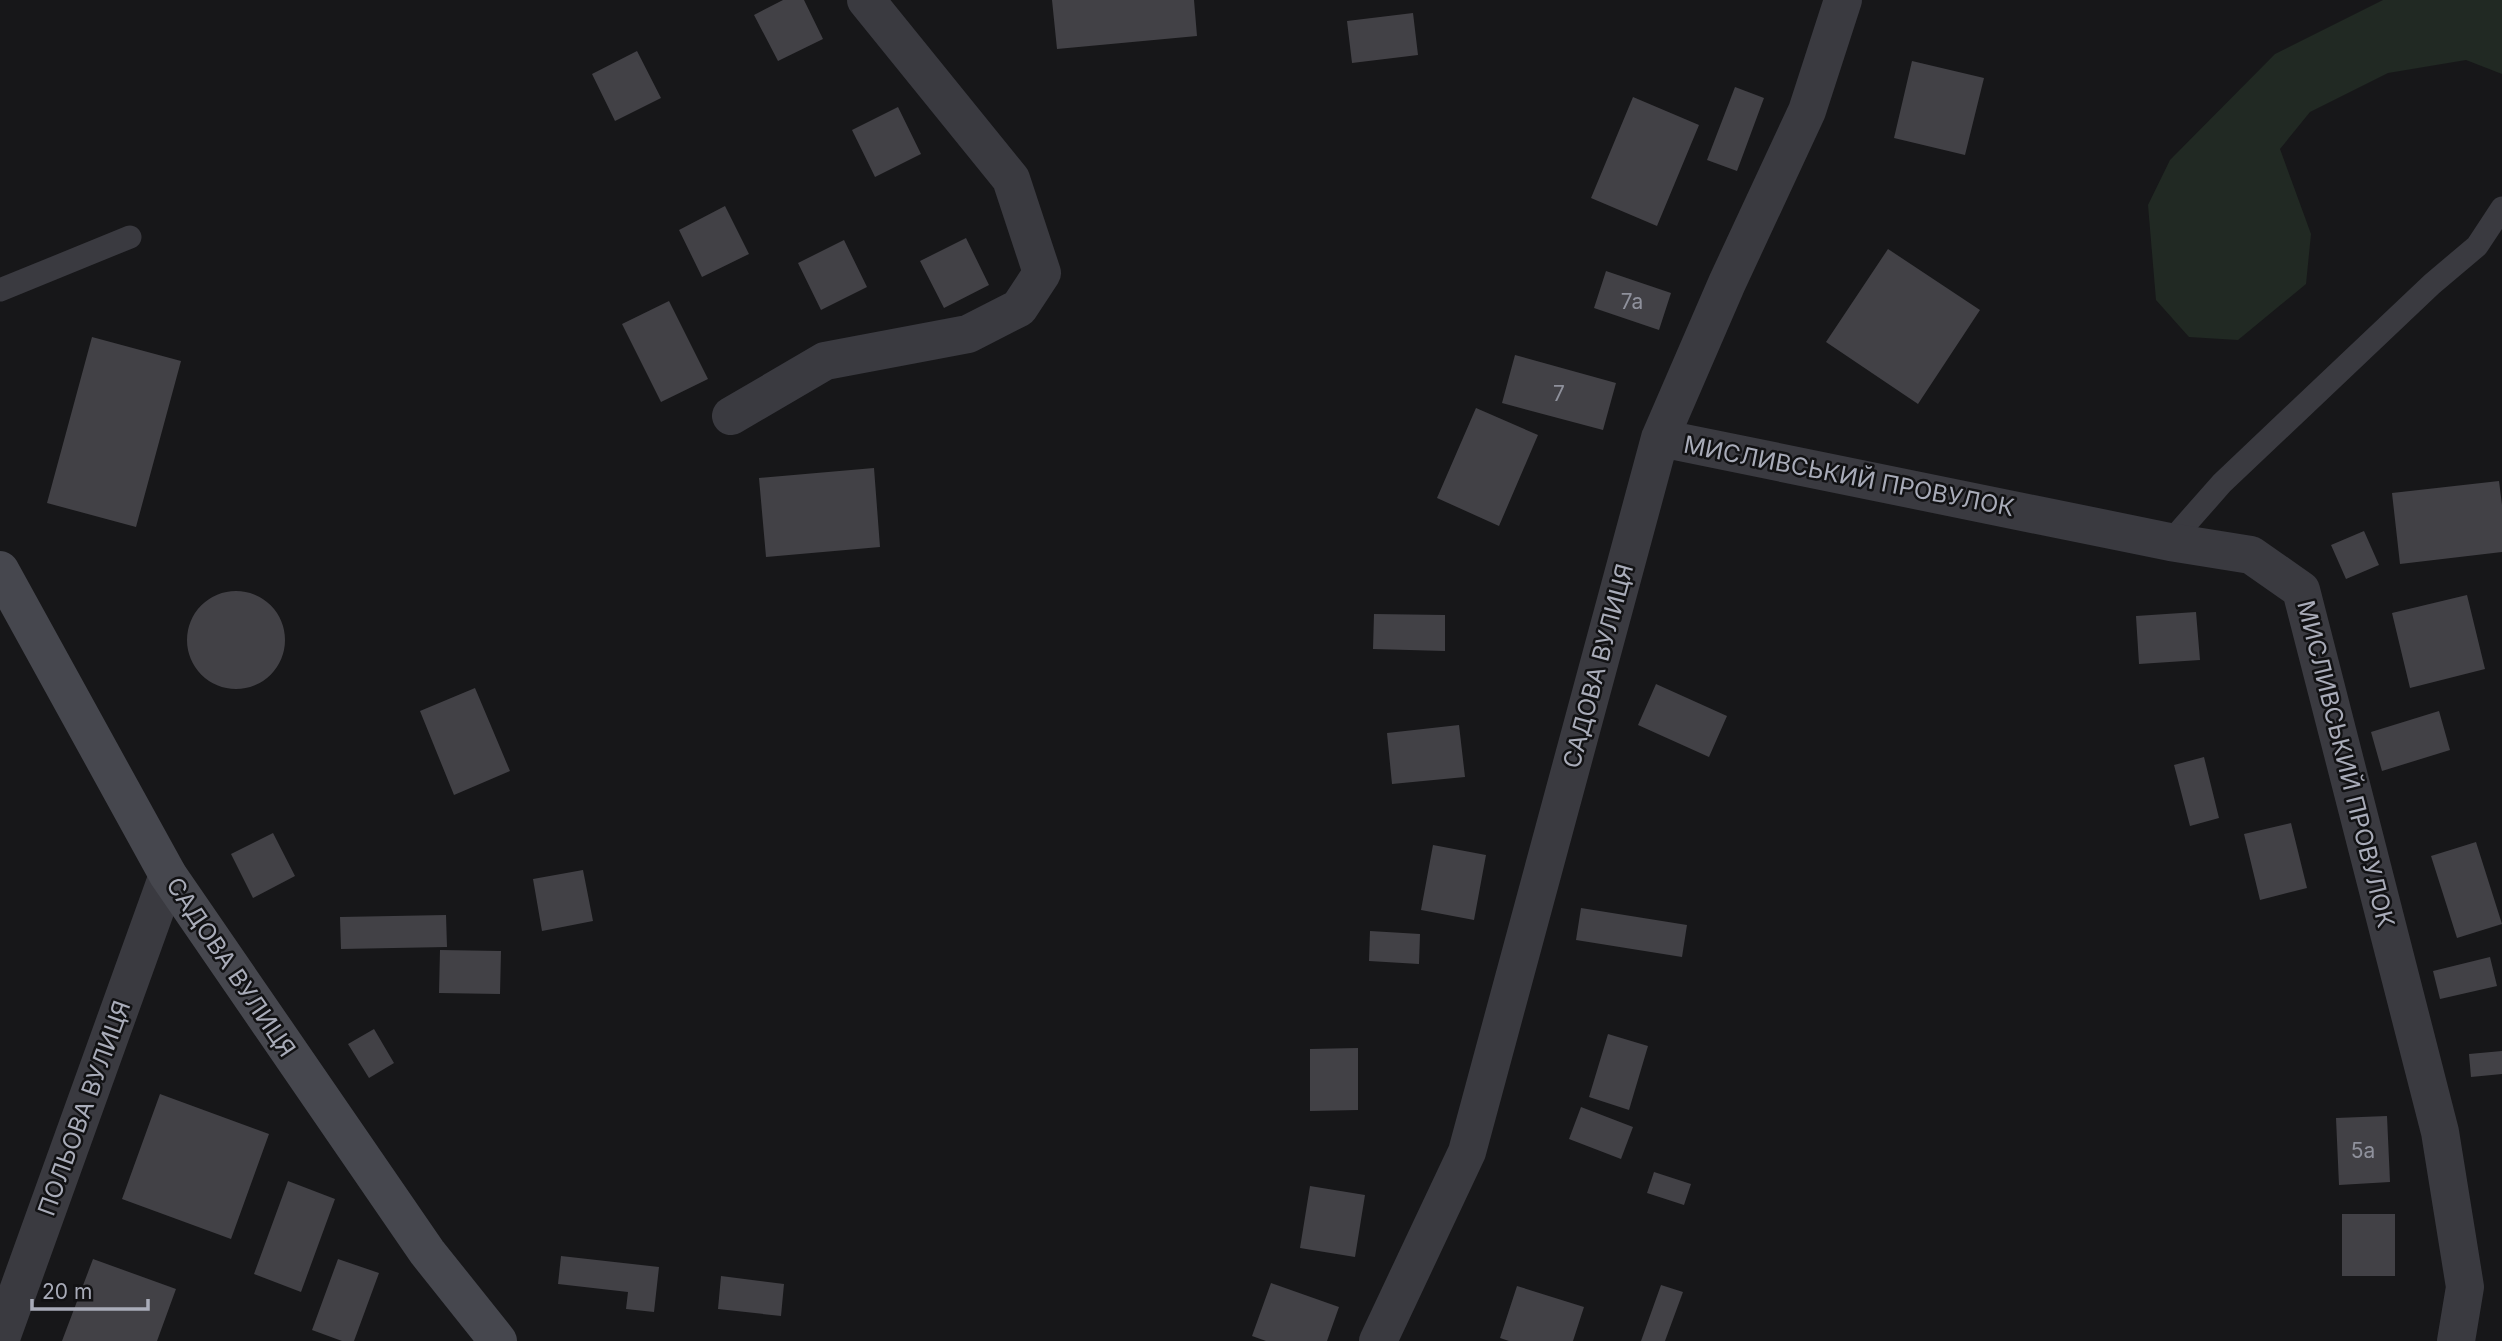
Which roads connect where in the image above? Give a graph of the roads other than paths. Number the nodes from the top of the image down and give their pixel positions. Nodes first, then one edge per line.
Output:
1 (866, 0) edge
2 (1843, 0) edge
3 (2502, 208) edge
4 (130, 237) dead end
5 (0, 290) edge
6 (731, 416) dead end
7 (1660, 438) junction
8 (2170, 542) junction
9 (0, 570) edge
10 (168, 875) junction
11 (0, 1341) edge
12 (498, 1341) edge
13 (1378, 1341) edge
14 (2456, 1341) edge

1 - 6 street
2 - 7 street, САДОВА ВУЛИЦЯ
3 - 8 lane
4 - 5 lane
7 - 8 street, МИСЛИВСЬКИЙ ПРОВУЛОК
7 - 13 street, САДОВА ВУЛИЦЯ
8 - 14 street, МИСЛИВСЬКИЙ ПРОВУЛОК
9 - 10 street, САДОВА ВУЛИЦЯ
10 - 11 street, ПОЛЬОВА ВУЛИЦЯ
10 - 12 street, САДОВА ВУЛИЦЯ

